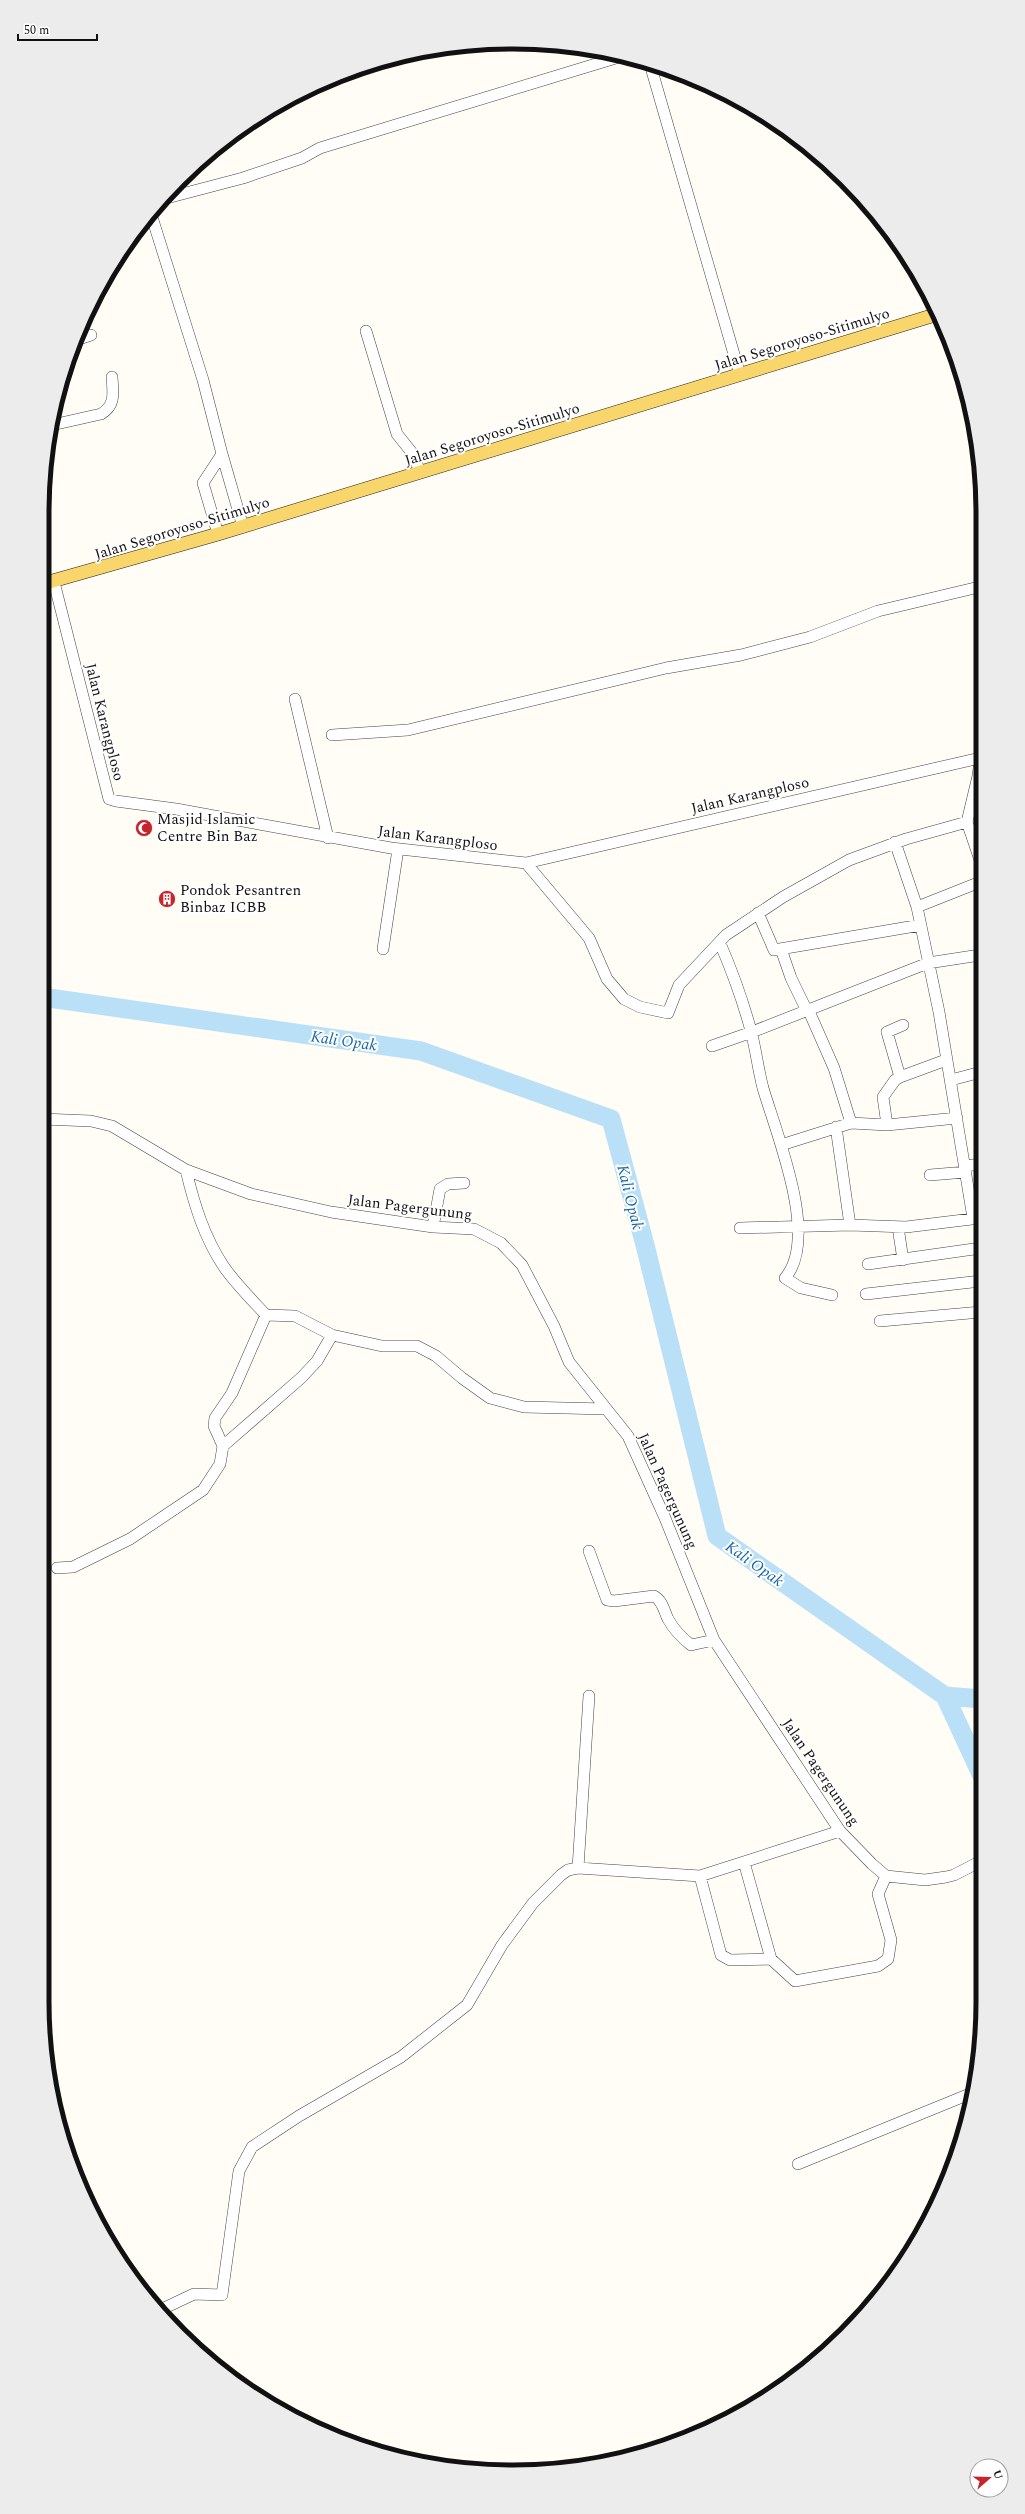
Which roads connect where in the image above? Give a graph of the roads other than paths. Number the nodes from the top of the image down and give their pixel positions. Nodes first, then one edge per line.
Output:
1 (611, 60) edge
2 (652, 71) edge
3 (175, 196) edge
4 (153, 220) edge
5 (932, 316) edge
6 (366, 331) dead end
7 (91, 335) dead end
8 (83, 338) edge
9 (740, 374) junction
10 (112, 378) dead end
11 (58, 425) edge
12 (222, 454) junction
13 (420, 472) junction
14 (243, 526) junction
15 (218, 534) junction
16 (49, 583) edge
17 (49, 587) edge
18 (976, 588) edge
19 (295, 699) dead end
20 (332, 735) dead end
21 (976, 760) edge
22 (976, 784) edge
23 (967, 822) junction
24 (328, 838) junction
25 (895, 842) junction
26 (976, 848) edge
27 (398, 849) junction
28 (526, 863) junction
29 (976, 884) edge
30 (917, 907) junction
31 (758, 913) junction
32 (921, 925) junction
33 (720, 943) junction
34 (383, 949) dead end
35 (781, 949) junction
36 (976, 956) edge
37 (928, 963) junction
38 (807, 1009) junction
39 (903, 1026) dead end
40 (752, 1032) junction
41 (712, 1046) dead end
42 (946, 1060) junction
43 (976, 1073) edge
44 (900, 1077) junction
45 (951, 1080) junction
46 (957, 1118) junction
47 (49, 1119) edge
48 (851, 1123) junction
49 (888, 1125) junction
50 (836, 1127) junction
51 (781, 1145) junction
52 (976, 1166) edge
53 (965, 1169) junction
54 (186, 1170) junction
55 (930, 1175) dead end
56 (464, 1183) dead end
57 (976, 1214) edge
58 (976, 1218) edge
59 (850, 1225) junction
60 (798, 1226) junction
61 (433, 1227) junction
62 (898, 1227) junction
63 (740, 1228) dead end
64 (976, 1249) edge
65 (903, 1260) junction
66 (868, 1264) dead end
67 (976, 1282) edge
68 (866, 1294) dead end
69 (832, 1295) dead end
70 (976, 1312) edge
71 (266, 1315) junction
72 (880, 1321) dead end
73 (332, 1335) junction
74 (606, 1409) junction
75 (223, 1446) junction
76 (588, 1551) dead end
77 (56, 1568) dead end
78 (714, 1640) junction
79 (589, 1696) dead end
80 (840, 1831) junction
81 (744, 1862) junction
82 (976, 1863) edge
83 (578, 1868) junction
84 (700, 1876) junction
85 (886, 1876) junction
86 (771, 1959) junction
87 (966, 2095) edge
88 (798, 2164) dead end
89 (165, 2308) edge

1 - 3 street
2 - 9 street
4 - 12 street
5 - 9 main road, Jalan Segoroyoso-Sitimulyo
6 - 13 street
7 - 8 street
9 - 13 main road, Jalan Segoroyoso-Sitimulyo
10 - 11 street
12 - 14 street
12 - 15 street
13 - 14 main road, Jalan Segoroyoso-Sitimulyo
14 - 15 main road, Jalan Segoroyoso-Sitimulyo
15 - 16 main road, Jalan Segoroyoso-Sitimulyo
17 - 24 street, Jalan Karangploso
18 - 20 street
19 - 24 street
21 - 28 street, Jalan Karangploso
22 - 23 street, Jalan Karangploso
23 - 25 street
23 - 26 street
24 - 27 street, Jalan Karangploso
25 - 30 street
25 - 31 street
27 - 28 street, Jalan Karangploso
27 - 34 street
28 - 33 street
29 - 30 street
30 - 32 street
31 - 33 street
31 - 35 street
32 - 35 street
32 - 37 street
33 - 40 street
35 - 38 street
36 - 37 street
37 - 38 street
37 - 42 street
38 - 40 street
38 - 48 street
39 - 44 street
40 - 41 street
40 - 51 street
42 - 44 street
42 - 45 street
43 - 45 street
44 - 49 street
45 - 46 street
46 - 49 street
46 - 53 street
47 - 54 street, Jalan Pagergunung
48 - 49 street
48 - 50 street
50 - 51 street
50 - 59 street
51 - 60 street
52 - 53 street
53 - 55 street
53 - 57 street
54 - 61 street, Jalan Pagergunung
54 - 71 street
56 - 61 street
58 - 62 street
59 - 60 street
59 - 62 street
60 - 63 street
60 - 69 street
61 - 74 street, Jalan Pagergunung
62 - 65 street
64 - 65 street
65 - 66 street
67 - 68 street
70 - 72 street
71 - 73 street
71 - 75 street
73 - 74 street
73 - 75 street
74 - 78 street, Jalan Pagergunung
75 - 77 street
76 - 78 street
78 - 80 street, Jalan Pagergunung
79 - 83 street
80 - 81 street
80 - 85 street, Jalan Pagergunung
81 - 84 street
81 - 86 street
82 - 85 street
83 - 84 street
83 - 89 street
84 - 86 street
85 - 86 street
87 - 88 street

